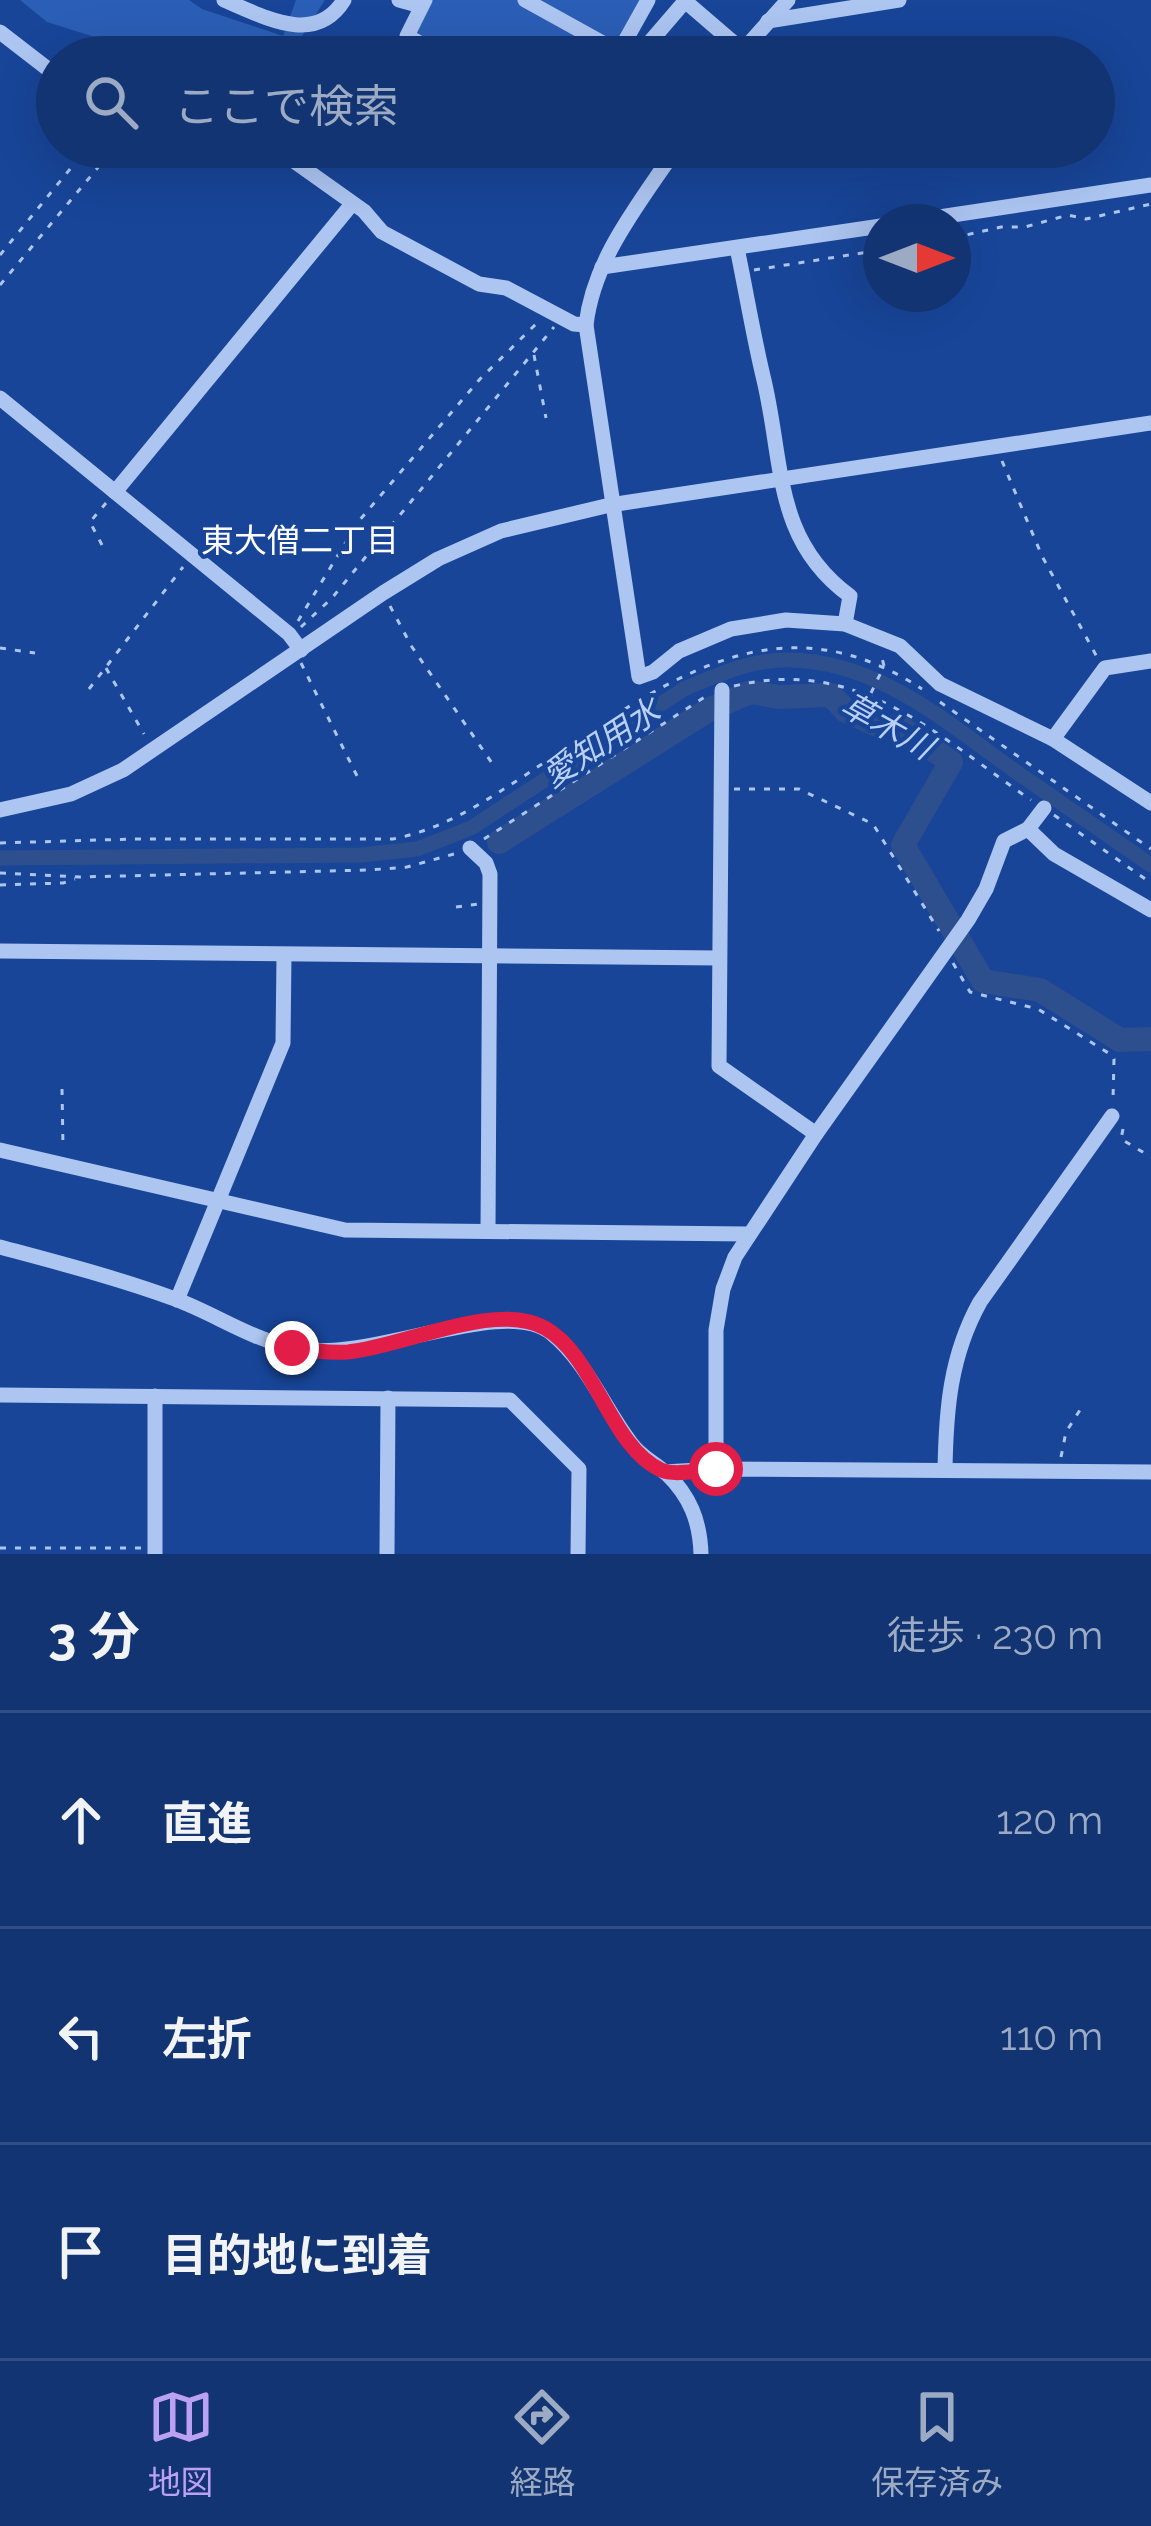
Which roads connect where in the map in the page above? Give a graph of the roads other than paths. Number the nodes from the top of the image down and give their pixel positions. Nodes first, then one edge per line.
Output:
1 (224, 0) edge
2 (344, 0) edge
3 (399, 0) edge
4 (525, 0) edge
5 (648, 0) edge
6 (788, 0) edge
7 (899, 0) edge
8 (686, 1) edge
9 (423, 3) edge
10 (768, 21) junction
11 (0, 32) edge
12 (409, 36) edge
13 (592, 36) edge
14 (633, 36) edge
15 (646, 36) edge
16 (722, 36) edge
17 (755, 36) edge
18 (36, 60) edge
19 (303, 168) edge
20 (663, 168) edge
21 (1151, 185) edge
22 (352, 204) junction
23 (971, 212) edge
24 (863, 229) edge
25 (737, 248) junction
26 (602, 268) junction
27 (586, 326) junction
28 (0, 398) edge
29 (1151, 423) edge
30 (780, 481) junction
31 (115, 492) junction
32 (610, 505) junction
33 (845, 624) junction
34 (298, 652) junction
35 (1151, 661) edge
36 (722, 690) road end
37 (1053, 740) junction
38 (1151, 802) edge
39 (1044, 808) road end
40 (0, 810) edge
41 (1028, 829) junction
42 (470, 848) road end
43 (1151, 910) edge
44 (0, 951) edge
45 (284, 955) junction
46 (488, 955) junction
47 (719, 958) junction
48 (1112, 1116) road end
49 (816, 1134) junction
50 (0, 1150) edge
51 (220, 1200) junction
52 (488, 1232) junction
53 (747, 1234) junction
54 (0, 1247) edge
55 (177, 1300) junction
56 (0, 1395) edge
57 (155, 1396) junction
58 (388, 1398) junction
59 (716, 1469) junction
60 (945, 1470) junction
61 (664, 1472) junction
62 (1151, 1472) edge
63 (155, 1551) edge
64 (386, 1554) edge
65 (578, 1554) edge
66 (701, 1554) edge

1 - 2 street
3 - 9 street
4 - 13 street
5 - 14 street
6 - 10 street
7 - 10 street
8 - 15 street
8 - 16 street
9 - 12 street
10 - 17 street
11 - 18 street
19 - 22 street
20 - 26 street
21 - 23 street
22 - 27 street
22 - 31 street
24 - 25 street
25 - 26 street
25 - 30 street
26 - 27 street
27 - 32 street
28 - 31 street
29 - 30 street
30 - 32 street
30 - 33 street
31 - 34 street
32 - 33 street
32 - 34 street
33 - 37 street
34 - 40 street
35 - 37 street
36 - 47 street
37 - 38 street
39 - 41 street
41 - 43 street
41 - 49 street
42 - 46 street
44 - 45 street
45 - 46 street
45 - 51 street
46 - 47 street
46 - 52 street
47 - 49 street
48 - 60 street
49 - 53 street
50 - 51 street
51 - 52 street
51 - 55 street
52 - 53 street
53 - 59 street
54 - 55 street
55 - 61 street
56 - 57 street
57 - 58 street
57 - 63 street
58 - 64 street
58 - 65 street
59 - 60 street
59 - 61 street
60 - 62 street
61 - 66 street

